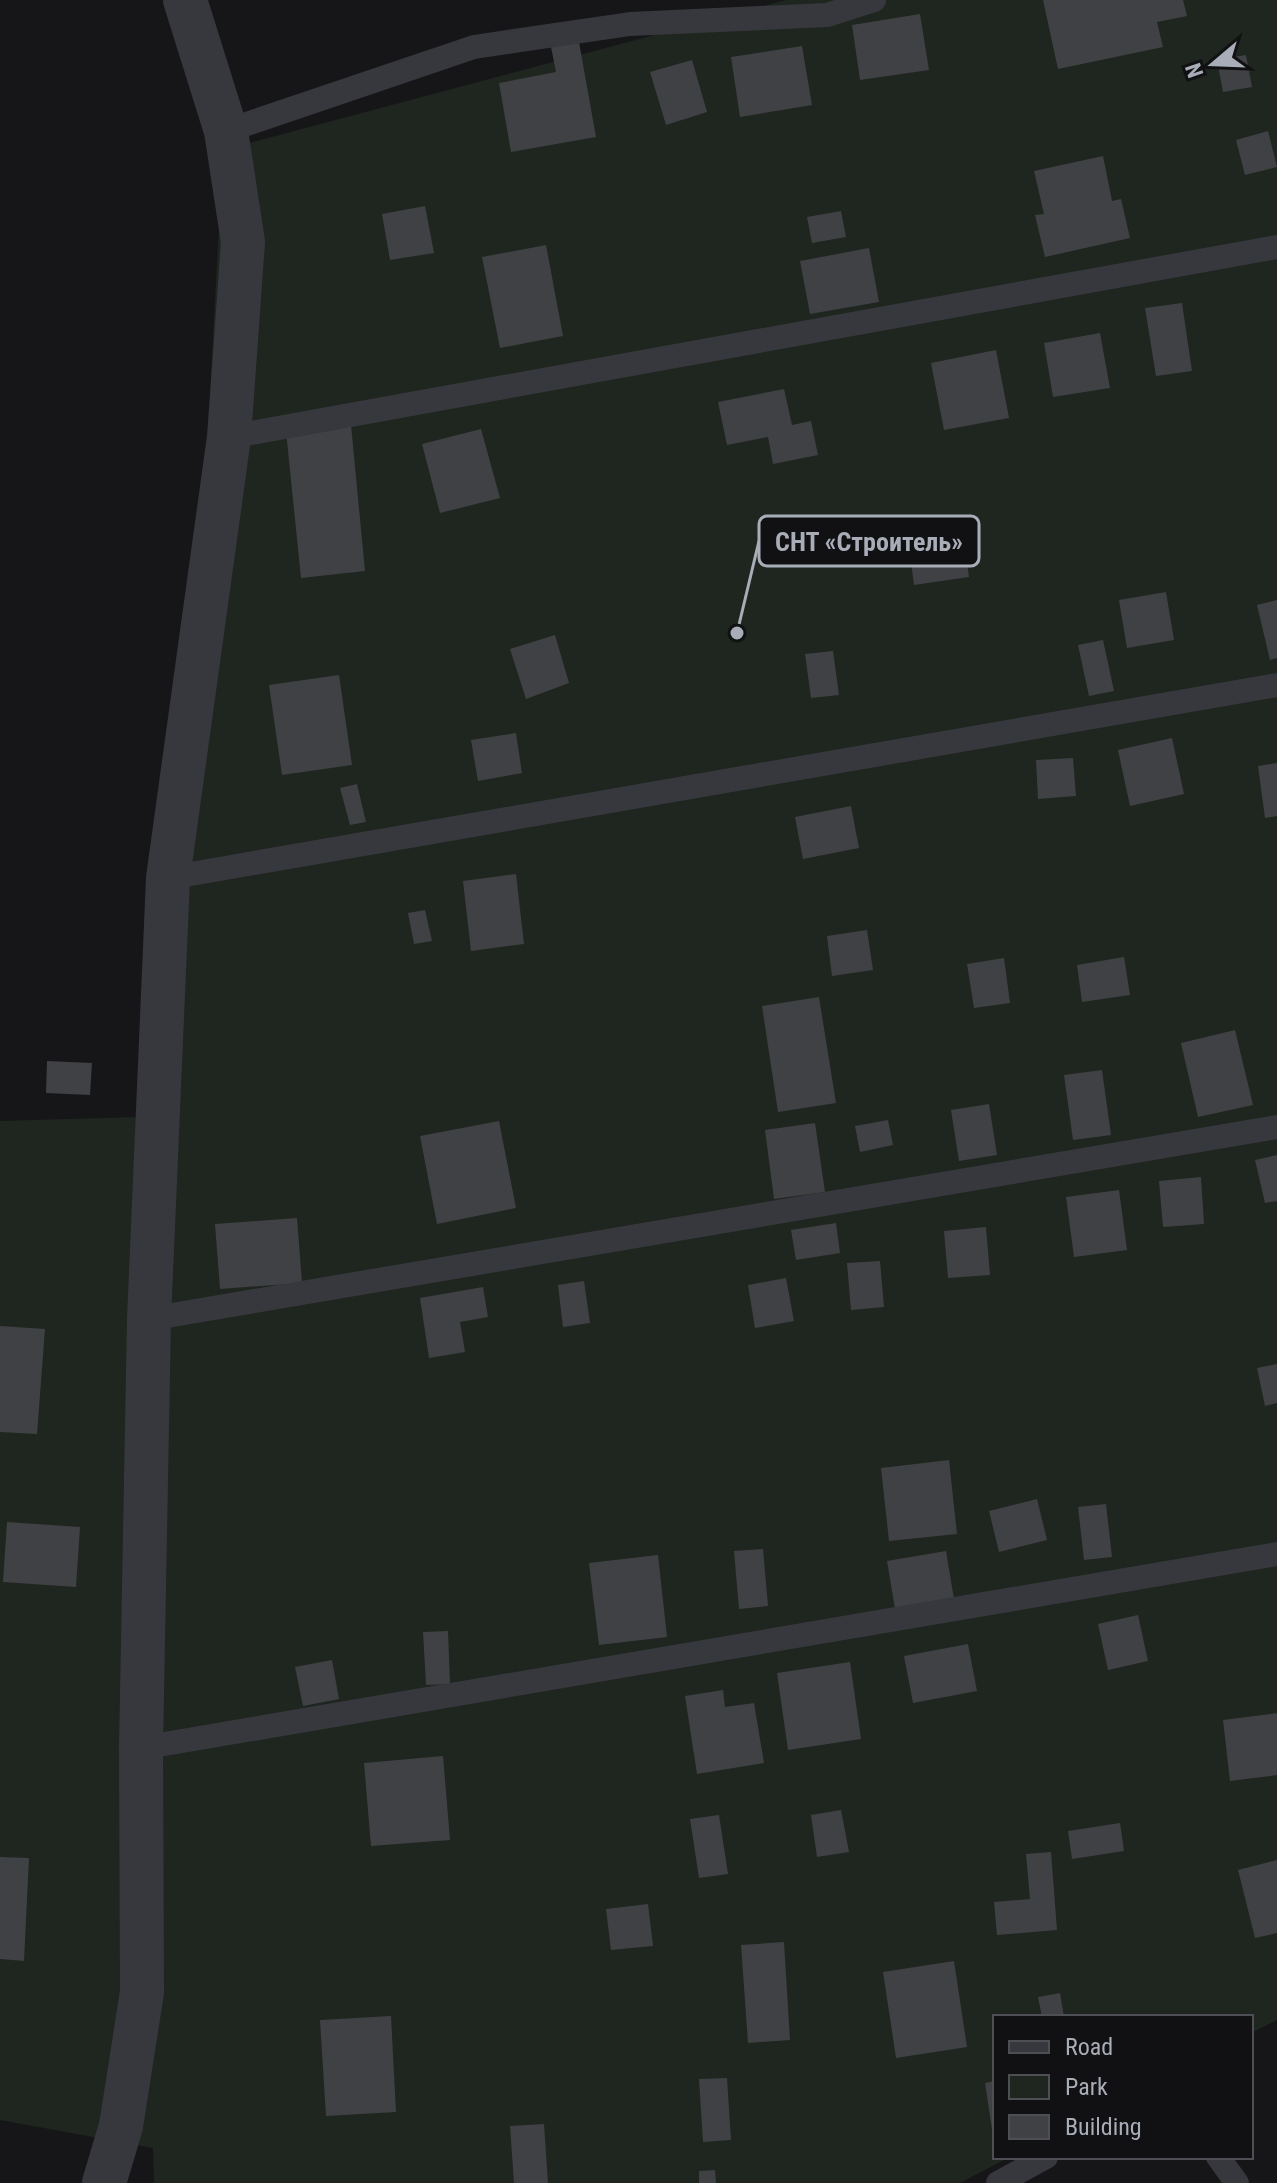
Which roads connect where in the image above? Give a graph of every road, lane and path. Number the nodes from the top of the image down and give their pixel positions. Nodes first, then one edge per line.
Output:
1 (185, 0) edge
2 (874, 0) edge
3 (226, 131) junction
4 (1277, 247) edge
5 (229, 437) junction
6 (1277, 685) edge
7 (168, 878) junction
8 (1277, 1127) edge
9 (149, 1319) junction
10 (1277, 1554) edge
11 (141, 1748) junction
12 (1042, 2159) edge
13 (1219, 2159) edge
14 (104, 2183) edge
15 (998, 2183) edge
16 (1237, 2183) edge

1 - 3 street
2 - 3 lane
3 - 5 street
4 - 5 lane
5 - 7 street
6 - 7 lane
7 - 9 street
8 - 9 lane
9 - 11 street
10 - 11 lane
11 - 14 street
12 - 15 lane
13 - 16 lane

